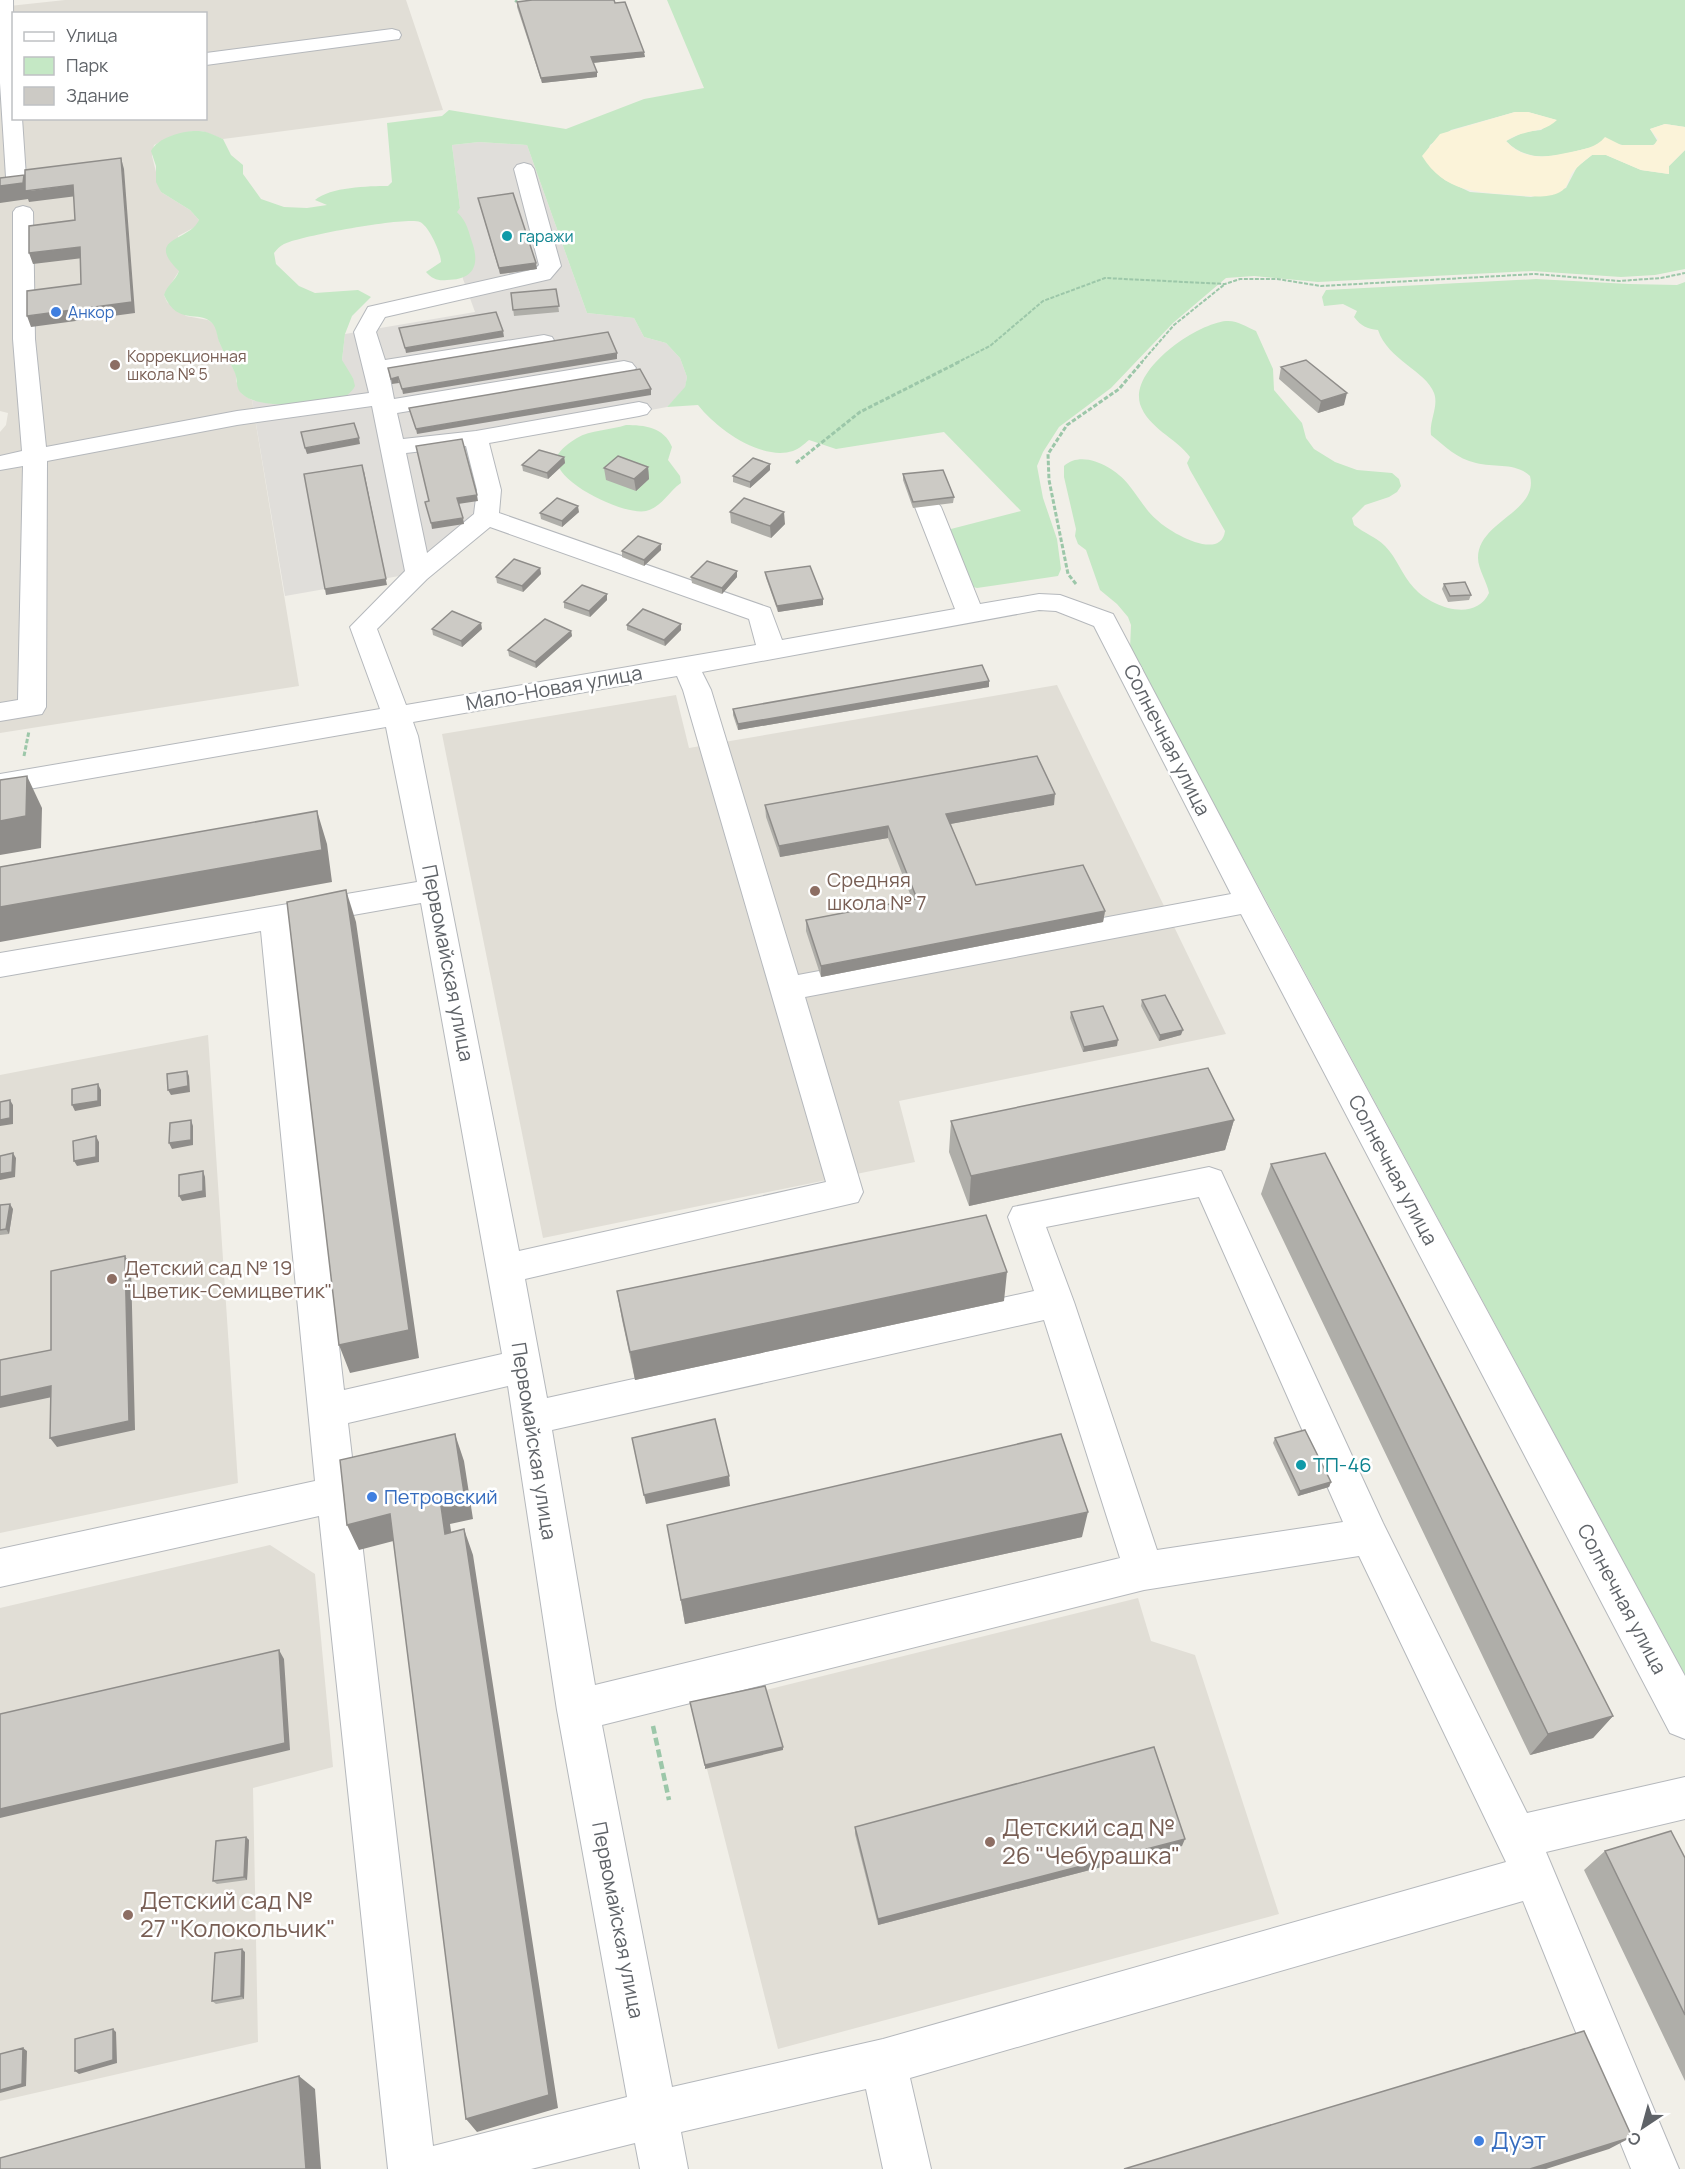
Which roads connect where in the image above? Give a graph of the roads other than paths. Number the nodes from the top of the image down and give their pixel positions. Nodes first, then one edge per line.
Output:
1 (4, 0) edge
2 (392, 35) dead end
3 (207, 59) edge
4 (12, 83) edge
5 (14, 120) edge
6 (524, 169) dead end
7 (16, 177) edge
8 (23, 212) dead end
9 (544, 342) edge
10 (376, 368) junction
11 (624, 368) dead end
12 (383, 403) junction
13 (639, 409) dead end
14 (476, 438) junction
15 (392, 447) junction
16 (35, 456) junction
17 (0, 463) edge
18 (928, 507) edge
19 (486, 517) junction
20 (418, 573) junction
21 (970, 615) junction
22 (1104, 620) joint
23 (771, 651) junction
24 (685, 664) junction
25 (0, 712) edge
26 (397, 715) junction
27 (0, 783) edge
28 (434, 890) junction
29 (1250, 901) junction
30 (275, 917) junction
31 (0, 966) edge
32 (787, 990) junction
33 (504, 1269) junction
34 (1056, 1302) junction
35 (523, 1366) junction
36 (328, 1411) junction
37 (531, 1418) junction
38 (336, 1494) junction
39 (1369, 1536) junction
40 (0, 1568) edge
41 (1144, 1571) junction
42 (578, 1710) junction
43 (1685, 1718) edge
44 (1685, 1798) edge
45 (1516, 1837) junction
46 (1535, 1876) junction
47 (883, 2062) junction
48 (655, 2114) junction
49 (412, 2169) edge
50 (436, 2169) edge
51 (664, 2169) edge
52 (908, 2169) edge
53 (1655, 2169) edge

1 - 4 street
2 - 3 street
5 - 7 street
6 - 10 street
8 - 16 street
9 - 10 street
10 - 12 street
11 - 12 street
12 - 15 street
12 - 16 street
13 - 14 street
14 - 15 street
14 - 19 street
15 - 20 street
16 - 17 street
16 - 25 street
18 - 21 street
19 - 20 street
19 - 23 street
20 - 26 street, Первомайская улица
21 - 22 street, Мало-Новая улица
21 - 23 street, Мало-Новая улица
22 - 29 street, Солнечная улица
23 - 24 street, Мало-Новая улица
24 - 26 street, Мало-Новая улица
24 - 32 street
26 - 27 street, Мало-Новая улица
26 - 28 street, Первомайская улица
28 - 30 street
28 - 33 street, Первомайская улица
29 - 32 street
29 - 43 street, Солнечная улица
30 - 31 street
30 - 36 street
32 - 33 street
33 - 35 street, Первомайская улица
34 - 37 street
34 - 39 street
34 - 41 street
35 - 36 street
35 - 37 street, Первомайская улица
36 - 38 street
37 - 42 street, Первомайская улица
38 - 40 street
38 - 49 street
39 - 41 street
39 - 45 street
41 - 42 street
42 - 48 street, Первомайская улица
44 - 45 street
45 - 46 street
46 - 47 street
46 - 53 street
47 - 48 street
47 - 52 street
48 - 50 street
48 - 51 street, Первомайская улица

